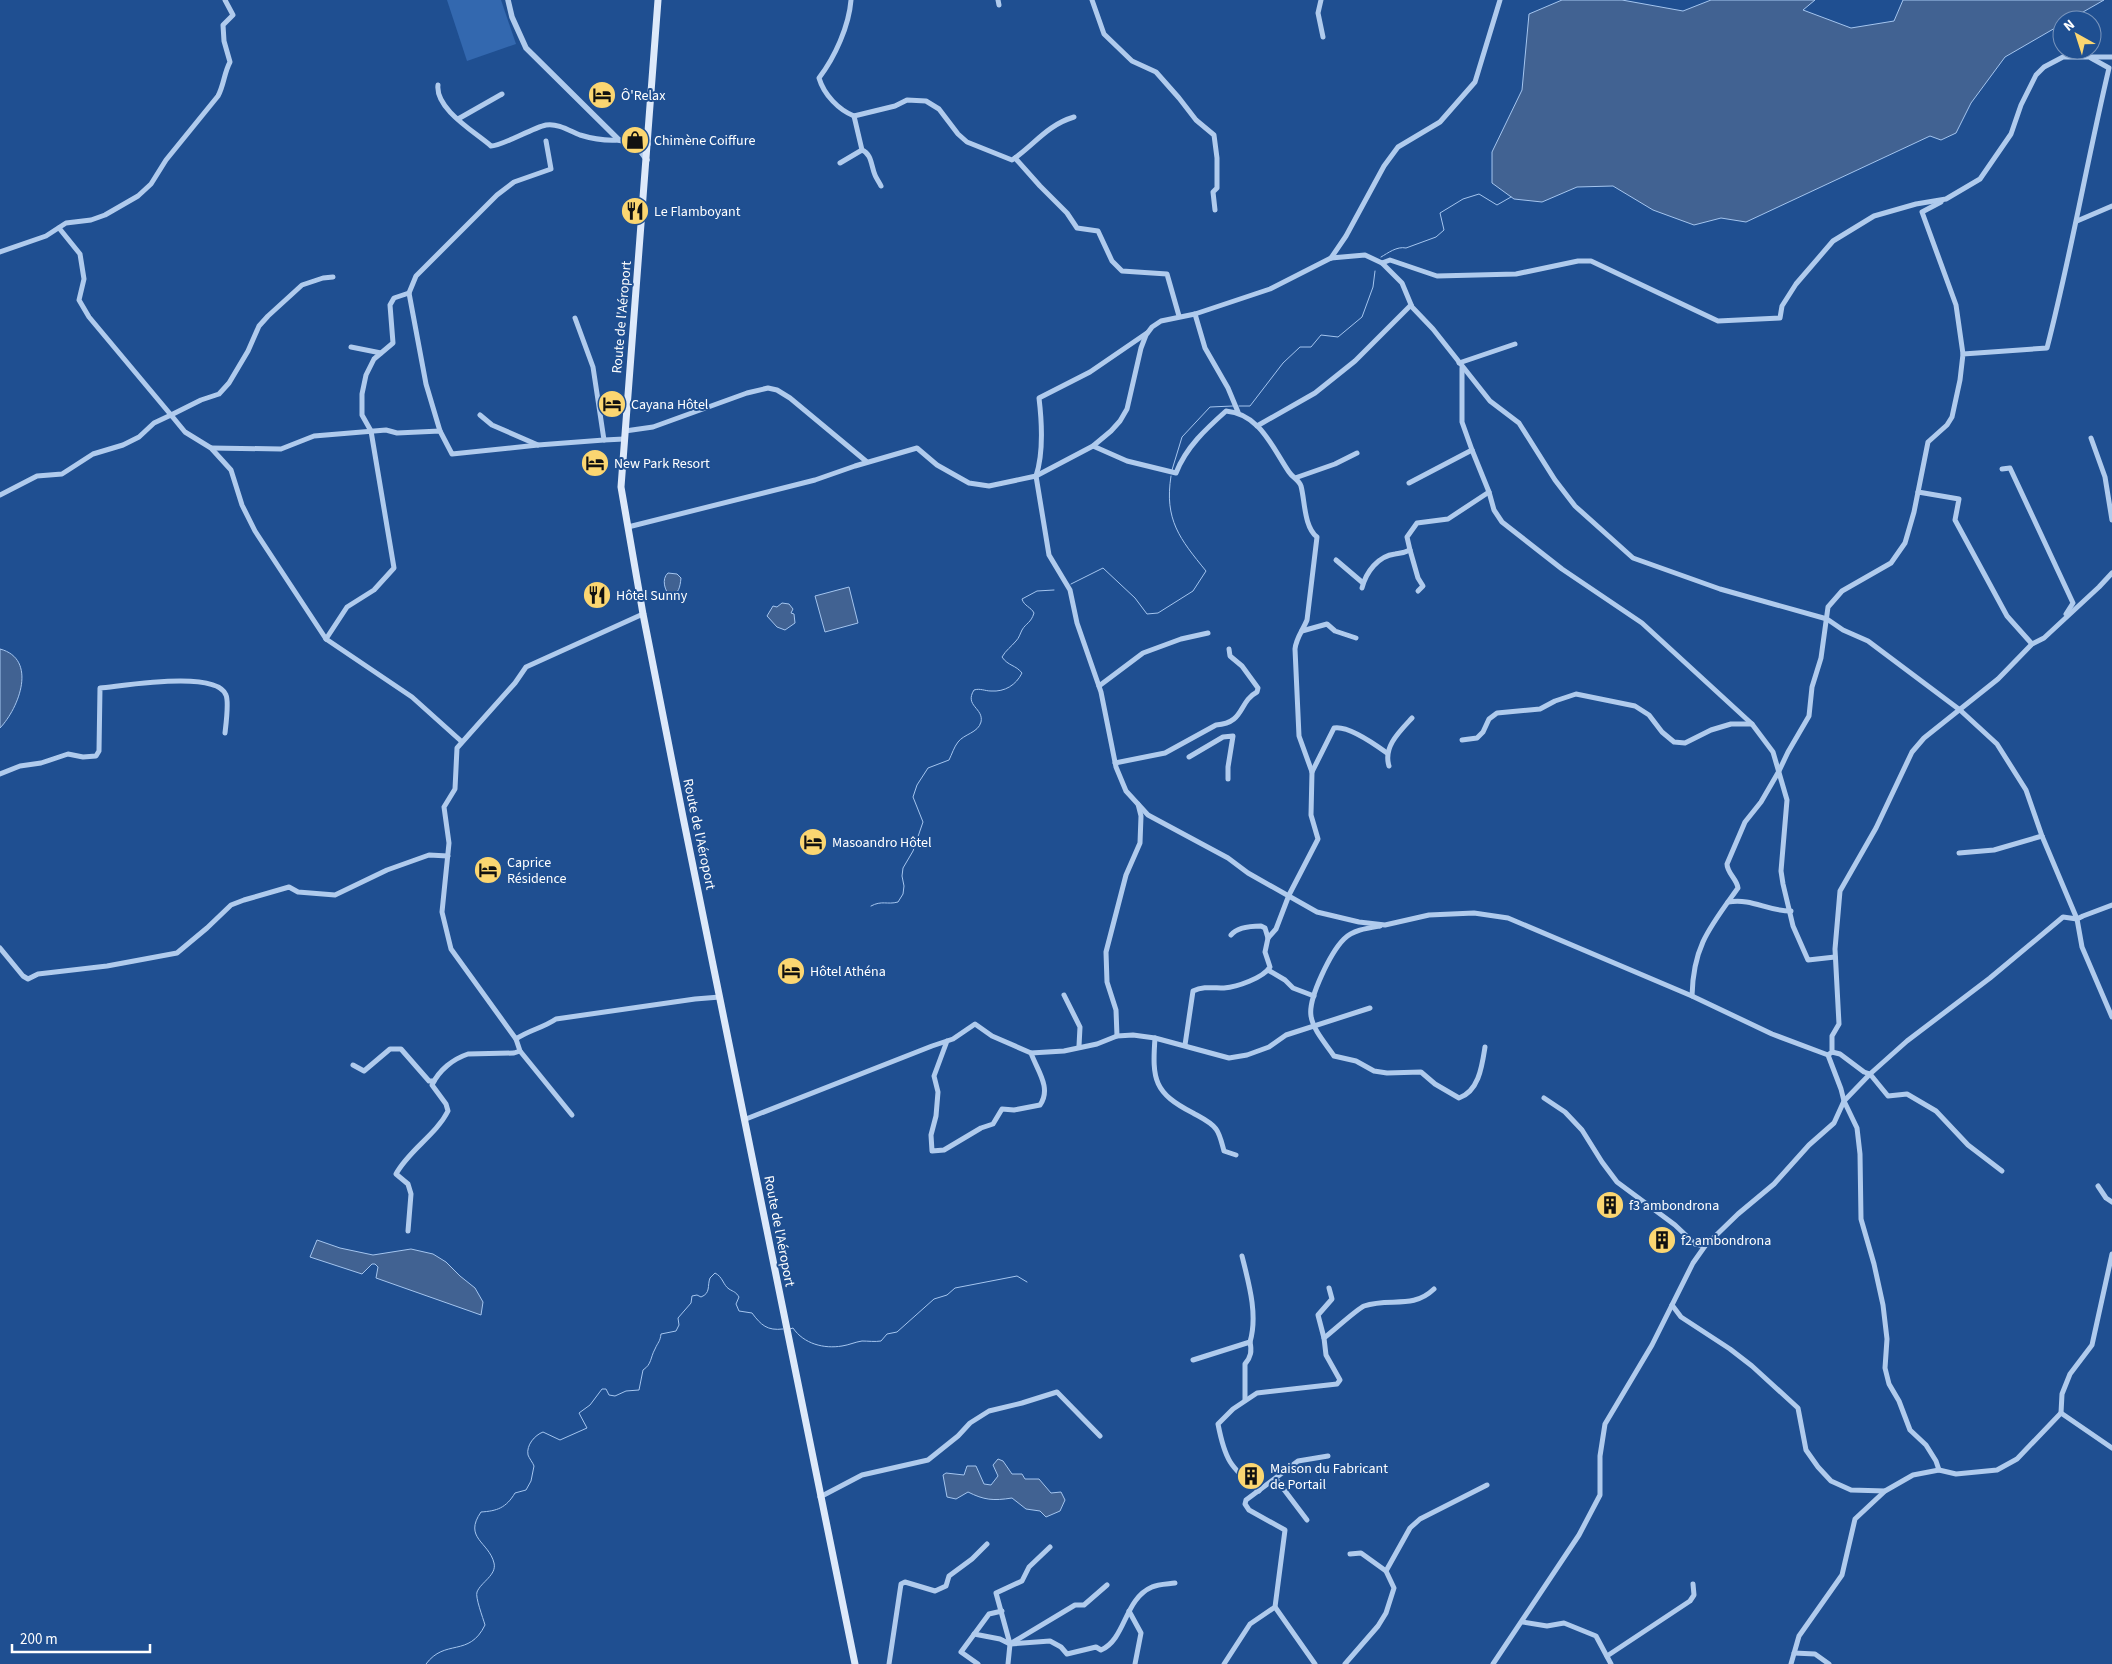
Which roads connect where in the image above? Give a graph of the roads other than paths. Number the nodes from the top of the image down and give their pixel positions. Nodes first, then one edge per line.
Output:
1 (225, 0) edge
2 (508, 0) edge
3 (658, 0) edge
4 (851, 0) edge
5 (1092, 0) edge
6 (1321, 0) edge
7 (1500, 0) edge
8 (1323, 37) dead end
9 (2057, 60) edge
10 (2095, 60) edge
11 (438, 85) dead end
12 (502, 94) dead end
13 (854, 116) junction
14 (1074, 117) dead end
15 (458, 119) junction
16 (619, 140) junction
17 (546, 141) dead end
18 (635, 144) junction
19 (648, 144) junction
20 (862, 150) junction
21 (1015, 158) junction
22 (647, 160) junction
23 (840, 163) dead end
24 (881, 186) dead end
25 (1946, 199) junction
26 (2112, 206) edge
27 (1215, 210) dead end
28 (2077, 221) junction
29 (59, 228) junction
30 (0, 252) edge
31 (1331, 258) junction
32 (1382, 263) junction
33 (333, 277) dead end
34 (409, 293) junction
35 (1411, 305) junction
36 (1195, 314) junction
37 (1178, 316) junction
38 (576, 318) dead end
39 (1147, 333) junction
40 (1515, 344) dead end
41 (351, 347) dead end
42 (381, 353) junction
43 (1962, 354) junction
44 (1460, 365) junction
45 (1238, 412) junction
46 (171, 415) junction
47 (480, 415) dead end
48 (1257, 426) junction
49 (371, 431) junction
50 (440, 431) junction
51 (624, 435) junction
52 (2091, 438) dead end
53 (604, 440) junction
54 (538, 445) junction
55 (1093, 446) junction
56 (211, 448) junction
57 (1472, 450) junction
58 (1357, 453) dead end
59 (867, 462) junction
60 (2002, 469) dead end
61 (1036, 476) junction
62 (1296, 478) junction
63 (1409, 483) dead end
64 (1489, 492) junction
65 (1918, 492) junction
66 (0, 495) edge
67 (2111, 507) edge
68 (2112, 520) edge
69 (628, 527) junction
70 (1410, 550) junction
71 (1336, 560) dead end
72 (2112, 573) edge
73 (1418, 591) dead end
74 (643, 614) junction
75 (1827, 619) junction
76 (2062, 620) junction
77 (1302, 631) junction
78 (1208, 633) dead end
79 (1356, 638) dead end
80 (326, 640) junction
81 (2032, 644) junction
82 (1229, 649) dead end
83 (1099, 686) junction
84 (1960, 710) junction
85 (1412, 718) dead end
86 (1752, 724) junction
87 (1223, 725) junction
88 (226, 733) dead end
89 (1223, 737) junction
90 (1462, 740) dead end
91 (461, 741) junction
92 (1387, 753) junction
93 (1189, 757) dead end
94 (1115, 763) junction
95 (1389, 766) dead end
96 (1779, 771) junction
97 (1312, 772) junction
98 (0, 774) edge
99 (1228, 779) dead end
100 (1138, 804) junction
101 (2042, 836) junction
102 (1959, 853) dead end
103 (448, 856) junction
104 (1289, 895) junction
105 (1728, 902) junction
106 (2112, 905) edge
107 (1790, 911) junction
108 (2078, 920) junction
109 (1385, 925) junction
110 (1232, 935) dead end
111 (1268, 938) junction
112 (0, 948) edge
113 (1836, 957) junction
114 (1268, 970) junction
115 (1064, 995) dead end
116 (1314, 996) junction
117 (1692, 996) junction
118 (718, 998) junction
119 (1370, 1008) dead end
120 (2112, 1017) edge
121 (1314, 1025) junction
122 (1117, 1036) junction
123 (1155, 1038) junction
124 (516, 1039) junction
125 (950, 1040) junction
126 (1185, 1045) junction
127 (1079, 1046) junction
128 (1485, 1047) dead end
129 (520, 1051) junction
130 (1031, 1053) junction
131 (1830, 1054) junction
132 (353, 1065) dead end
133 (1870, 1074) junction
134 (434, 1081) junction
135 (1544, 1098) dead end
136 (1844, 1101) junction
137 (572, 1115) dead end
138 (746, 1119) junction
139 (1236, 1154) dead end
140 (2002, 1171) dead end
141 (2098, 1186) dead end
142 (2112, 1202) edge
143 (408, 1231) dead end
144 (1705, 1246) junction
145 (2112, 1254) edge
146 (1242, 1256) dead end
147 (1329, 1288) dead end
148 (1434, 1289) dead end
149 (1672, 1305) junction
150 (1324, 1338) junction
151 (1250, 1342) junction
152 (1193, 1360) dead end
153 (1245, 1400) junction
154 (2062, 1413) junction
155 (1100, 1436) dead end
156 (2112, 1448) edge
157 (1328, 1456) dead end
158 (1939, 1470) junction
159 (1276, 1479) junction
160 (1487, 1484) dead end
161 (1259, 1491) junction
162 (1885, 1491) junction
163 (820, 1497) junction
164 (1307, 1520) dead end
165 (987, 1544) dead end
166 (1050, 1547) dead end
167 (1350, 1554) dead end
168 (1386, 1571) junction
169 (1176, 1584) dead end
170 (1693, 1584) dead end
171 (1107, 1585) dead end
172 (1275, 1607) junction
173 (1002, 1611) junction
174 (1129, 1611) junction
175 (1523, 1622) junction
176 (974, 1634) junction
177 (1010, 1644) junction
178 (1794, 1653) junction
179 (1607, 1656) junction
180 (854, 1664) edge
181 (889, 1664) edge
182 (978, 1664) edge
183 (1008, 1664) edge
184 (1135, 1664) edge
185 (1224, 1664) edge
186 (1315, 1664) edge
187 (1345, 1664) edge
188 (1493, 1664) edge
189 (1611, 1664) edge
190 (1792, 1664) edge
191 (1829, 1664) edge

1 - 29 street
2 - 16 street
3 - 19 main road, Route de l'Aéroport
4 - 13 street
5 - 27 street
6 - 8 street
7 - 31 street
9 - 25 street
10 - 28 street
11 - 15 street
12 - 15 street
13 - 20 street
13 - 21 street
14 - 21 street
15 - 16 street
16 - 18 street
17 - 34 street
18 - 19 street
18 - 22 street
19 - 22 main road, Route de l'Aéroport
20 - 23 street
20 - 24 street
21 - 37 street
22 - 51 main road, Route de l'Aéroport
25 - 32 street
25 - 43 street
26 - 28 street
28 - 43 street
29 - 30 street
29 - 46 street
31 - 32 street
31 - 36 street
32 - 35 street
33 - 46 street
34 - 42 street
34 - 50 street
35 - 44 street
35 - 48 street
36 - 37 street
36 - 45 street
37 - 39 street
38 - 53 street
39 - 55 street
39 - 61 street
40 - 44 street
41 - 42 street
42 - 49 street
43 - 65 street
44 - 57 street
44 - 75 street
45 - 48 street
45 - 55 street
46 - 56 street
46 - 66 street
47 - 54 street
48 - 62 street
49 - 50 street
49 - 56 street
49 - 80 street
50 - 54 street
51 - 53 street
51 - 59 street
51 - 69 main road, Route de l'Aéroport
52 - 67 street
53 - 54 street
55 - 61 street
56 - 80 street
57 - 63 street
57 - 64 street
58 - 62 street
59 - 61 street
59 - 69 street
60 - 76 street
61 - 83 street
62 - 77 street
64 - 70 street
64 - 86 street
65 - 75 street
65 - 81 street
67 - 68 street
69 - 74 main road, Route de l'Aéroport
70 - 71 street
70 - 73 street
72 - 76 street
74 - 91 street
74 - 118 main road, Route de l'Aéroport
75 - 84 street
75 - 96 street
76 - 81 street
77 - 79 street
77 - 97 street
78 - 83 street
80 - 91 street
81 - 84 street
82 - 87 street
83 - 94 street
84 - 101 street
84 - 113 street
85 - 92 street
86 - 90 street
86 - 96 street
87 - 89 street
87 - 94 street
88 - 98 street
89 - 93 street
89 - 99 street
91 - 103 street
92 - 95 street
92 - 97 street
94 - 100 street
96 - 105 street
96 - 107 street
97 - 104 street
100 - 104 street
100 - 122 street
101 - 102 street
101 - 108 street
103 - 112 street
103 - 124 street
104 - 109 street
104 - 111 street
105 - 107 street
105 - 117 street
106 - 108 street
107 - 113 street
108 - 120 street
108 - 133 street
109 - 116 street
109 - 117 street
110 - 111 street
111 - 114 street
113 - 131 street
114 - 116 street
114 - 126 street
115 - 127 street
116 - 121 street
117 - 131 street
118 - 124 street
118 - 138 main road, Route de l'Aéroport
119 - 121 street
121 - 126 street
121 - 128 street
122 - 123 street
122 - 127 street
123 - 126 street
123 - 139 street
124 - 129 street
125 - 130 street
125 - 130 street
125 - 138 street
127 - 130 street
129 - 134 street
129 - 137 street
131 - 133 street
131 - 136 street
132 - 134 street
133 - 136 street
133 - 140 street
134 - 143 street
135 - 144 street
136 - 144 street
136 - 158 street
138 - 163 main road, Route de l'Aéroport
141 - 142 street
144 - 149 street
145 - 154 street
146 - 151 street
147 - 150 street
148 - 150 street
149 - 162 street
149 - 175 street
150 - 153 street
151 - 152 street
151 - 153 street
153 - 161 street
154 - 156 street
154 - 158 street
155 - 163 street
157 - 159 street
158 - 162 street
159 - 161 street
159 - 164 street
160 - 168 street
161 - 172 street
162 - 178 street
163 - 180 main road, Route de l'Aéroport
165 - 181 street
166 - 173 street
167 - 168 street
168 - 187 street
169 - 174 street
170 - 179 street
171 - 177 street
172 - 185 street
172 - 186 street
173 - 176 street
173 - 177 street
174 - 177 street
174 - 184 street
175 - 179 street
175 - 188 street
176 - 177 street
176 - 182 street
177 - 183 street
178 - 190 street
178 - 191 street
179 - 189 street

